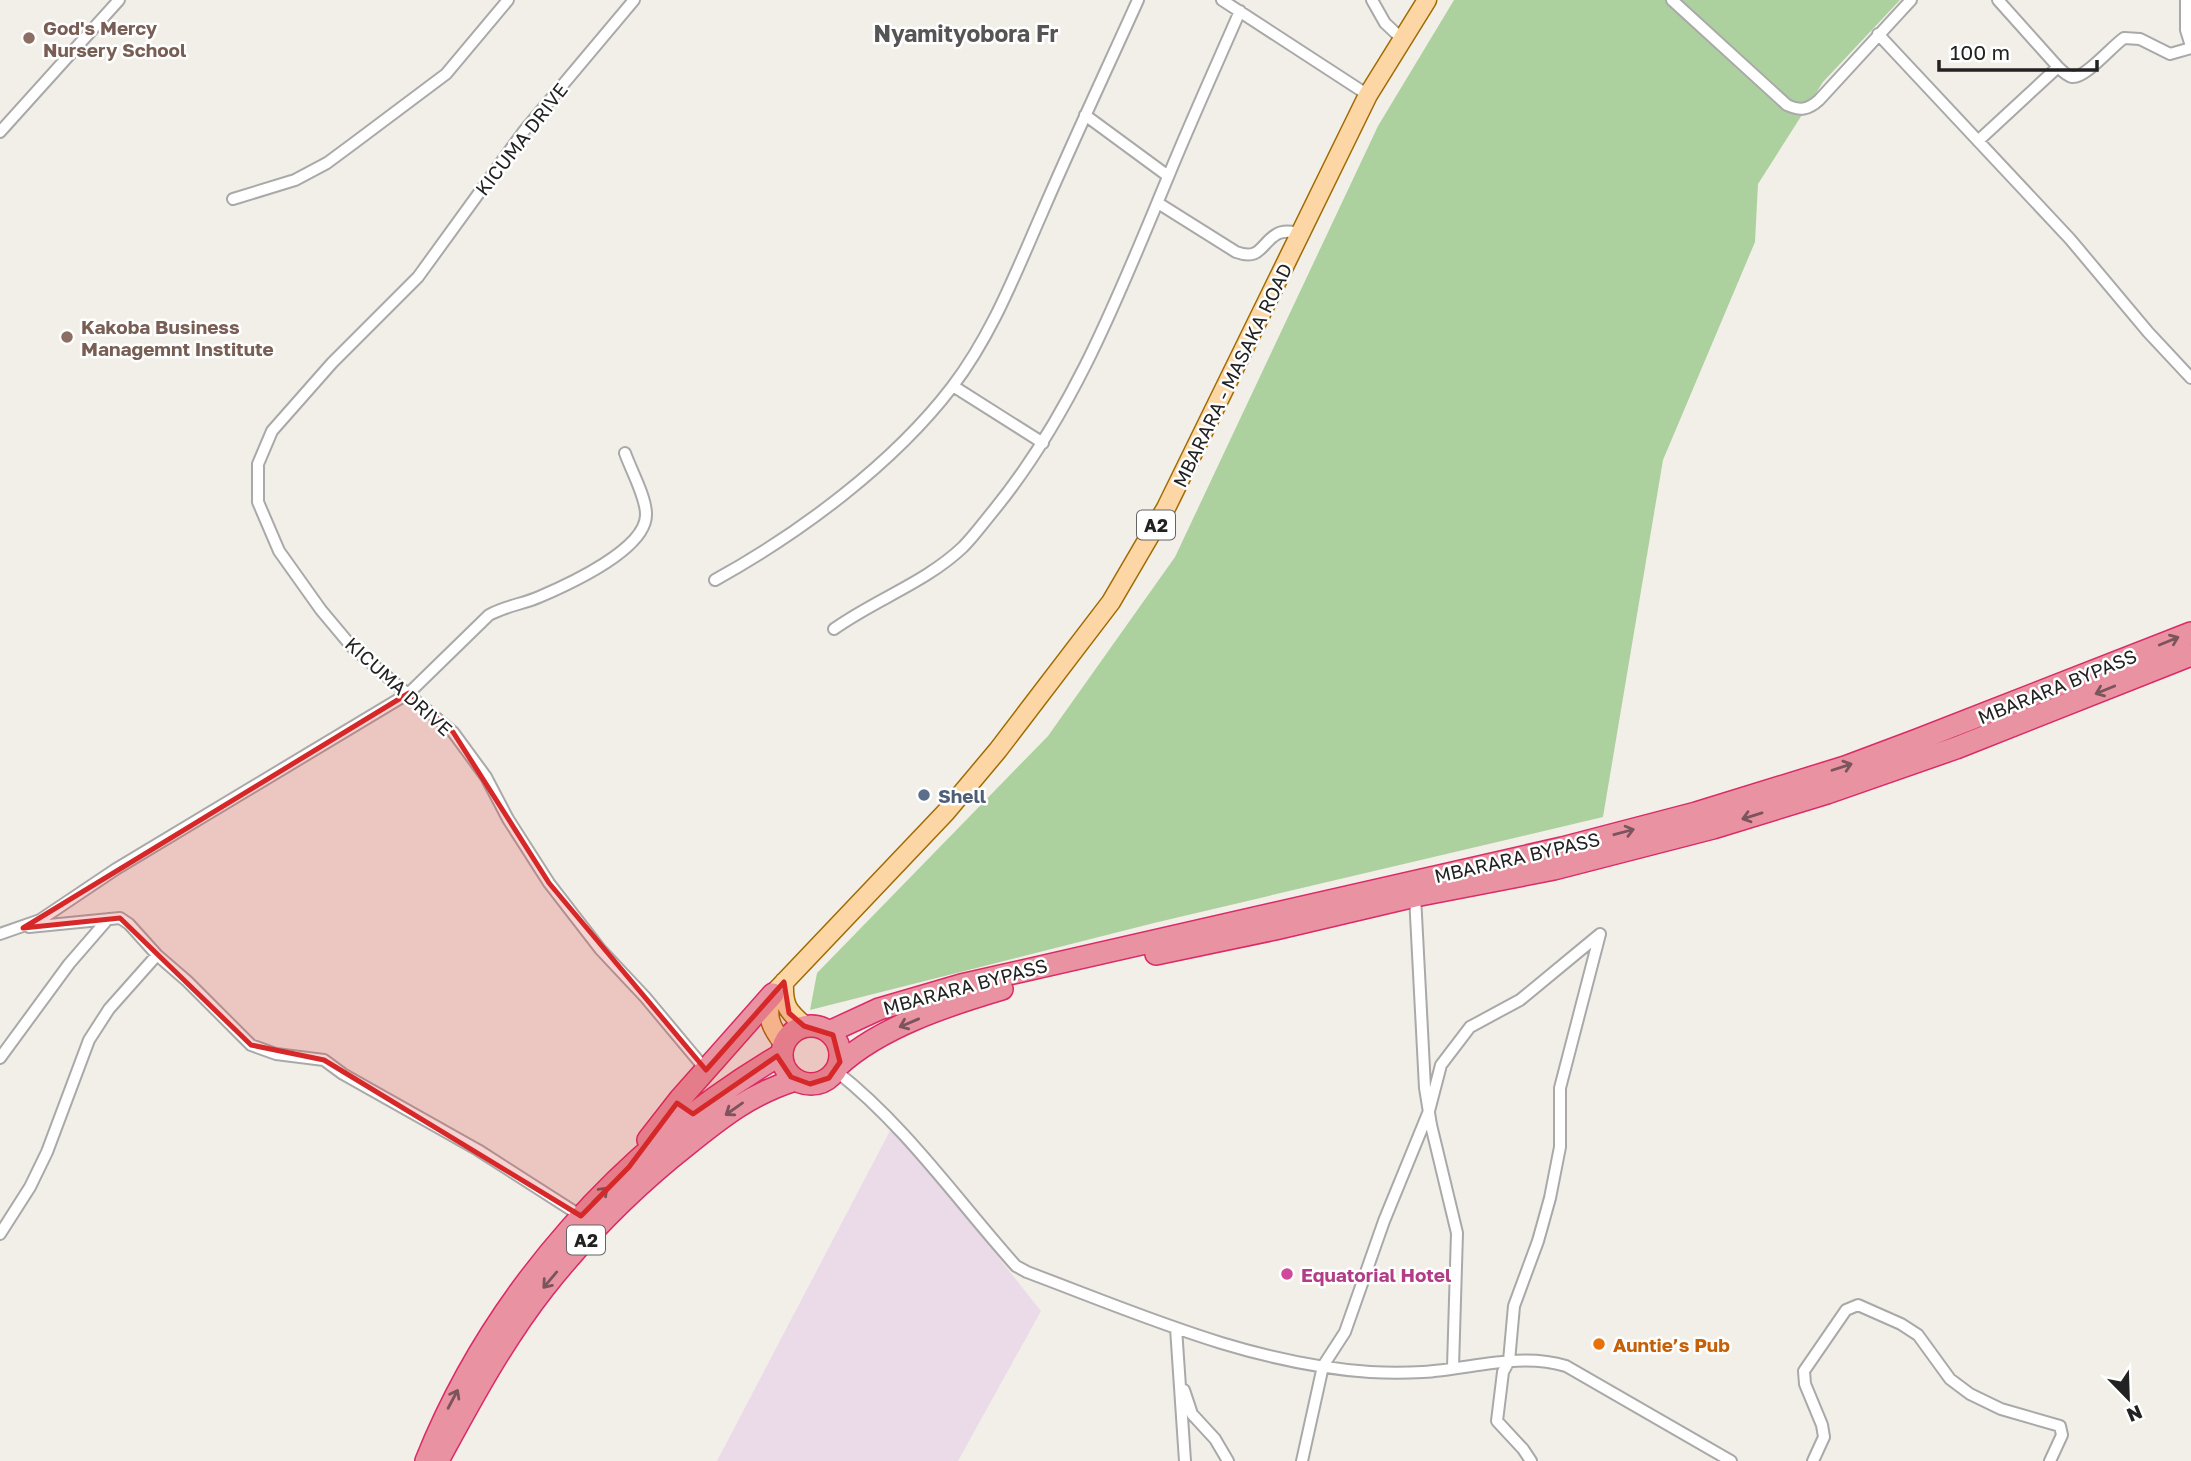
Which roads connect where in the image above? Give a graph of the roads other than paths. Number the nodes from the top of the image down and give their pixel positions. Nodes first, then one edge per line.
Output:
1 (119, 0) edge
2 (508, 0) edge
3 (634, 0) edge
4 (1139, 0) edge
5 (1222, 0) edge
6 (1372, 0) edge
7 (1427, 0) edge
8 (1672, 0) edge
9 (1911, 0) edge
10 (1998, 0) edge
11 (2186, 0) edge
12 (1240, 11) junction
13 (1878, 34) junction
14 (1402, 39) junction
15 (2191, 47) edge
16 (2058, 67) junction
17 (1368, 95) junction
18 (1085, 116) junction
19 (0, 132) edge
20 (1979, 141) junction
21 (1168, 176) junction
22 (233, 199) dead end
23 (1158, 203) junction
24 (1301, 233) junction
25 (2191, 378) edge
26 (953, 386) junction
27 (1043, 443) junction
28 (625, 453) dead end
29 (715, 580) dead end
30 (834, 629) dead end
31 (2191, 632) edge
32 (2191, 655) edge
33 (409, 693) junction
34 (1415, 896) junction
35 (108, 919) junction
36 (23, 928) junction
37 (0, 934) edge
38 (157, 955) junction
39 (778, 988) junction
40 (805, 1026) junction
41 (829, 1032) junction
42 (783, 1049) junction
43 (0, 1058) edge
44 (837, 1068) junction
45 (706, 1070) junction
46 (795, 1080) junction
47 (687, 1107) junction
48 (1429, 1111) junction
49 (580, 1216) junction
50 (0, 1234) edge
51 (1176, 1328) junction
52 (1509, 1361) junction
53 (1323, 1366) junction
54 (1453, 1367) junction
55 (1180, 1378) junction
56 (426, 1461) edge
57 (438, 1461) edge
58 (1185, 1461) edge
59 (1228, 1461) edge
60 (1303, 1461) edge
61 (1531, 1461) edge
62 (1731, 1461) edge
63 (1813, 1461) edge
64 (2050, 1461) edge

1 - 19 street
2 - 22 street
3 - 33 street, KICUMA DRIVE
4 - 18 street
5 - 12 street
6 - 14 street
7 - 14 main road, MBARARA - MASAKA ROAD / A2
8 - 13 street
9 - 13 street
10 - 16 street
11 - 15 street
12 - 17 street
12 - 21 street
13 - 20 street
14 - 17 main road, MBARARA - MASAKA ROAD / A2
15 - 16 street
16 - 20 street
17 - 24 main road, MBARARA - MASAKA ROAD / A2
18 - 21 street
18 - 26 street
20 - 25 street
21 - 23 street
23 - 24 street
23 - 27 street
24 - 39 main road, MBARARA - MASAKA ROAD / A2
26 - 27 street
26 - 29 street
27 - 30 street
28 - 33 street
41 -> 31 highway, MBARARA BYPASS
32 -> 34 highway, MBARARA BYPASS
33 - 36 street
33 - 45 street, KICUMA DRIVE
34 -> 44 highway, MBARARA BYPASS
34 - 48 street
35 - 36 street
35 - 38 street
35 - 43 street
36 - 37 street
38 - 49 street
38 - 50 street
39 - 40 main road
39 - 42 main road
39 - 45 highway, A2
40 - 41 highway
40 - 42 highway, A2
41 - 44 highway
42 - 46 highway
42 - 47 highway, A2
44 - 46 highway, A2
44 - 51 street
45 - 47 highway, A2
46 -> 57 highway, A2
49 -> 47 highway, A2
48 - 52 street
48 - 53 street
48 - 54 street
56 -> 49 highway, A2
51 - 53 street
51 - 55 street
52 - 54 street
52 - 61 street
52 - 62 street
53 - 54 street
53 - 60 street
55 - 58 street
55 - 59 street
63 - 64 street

